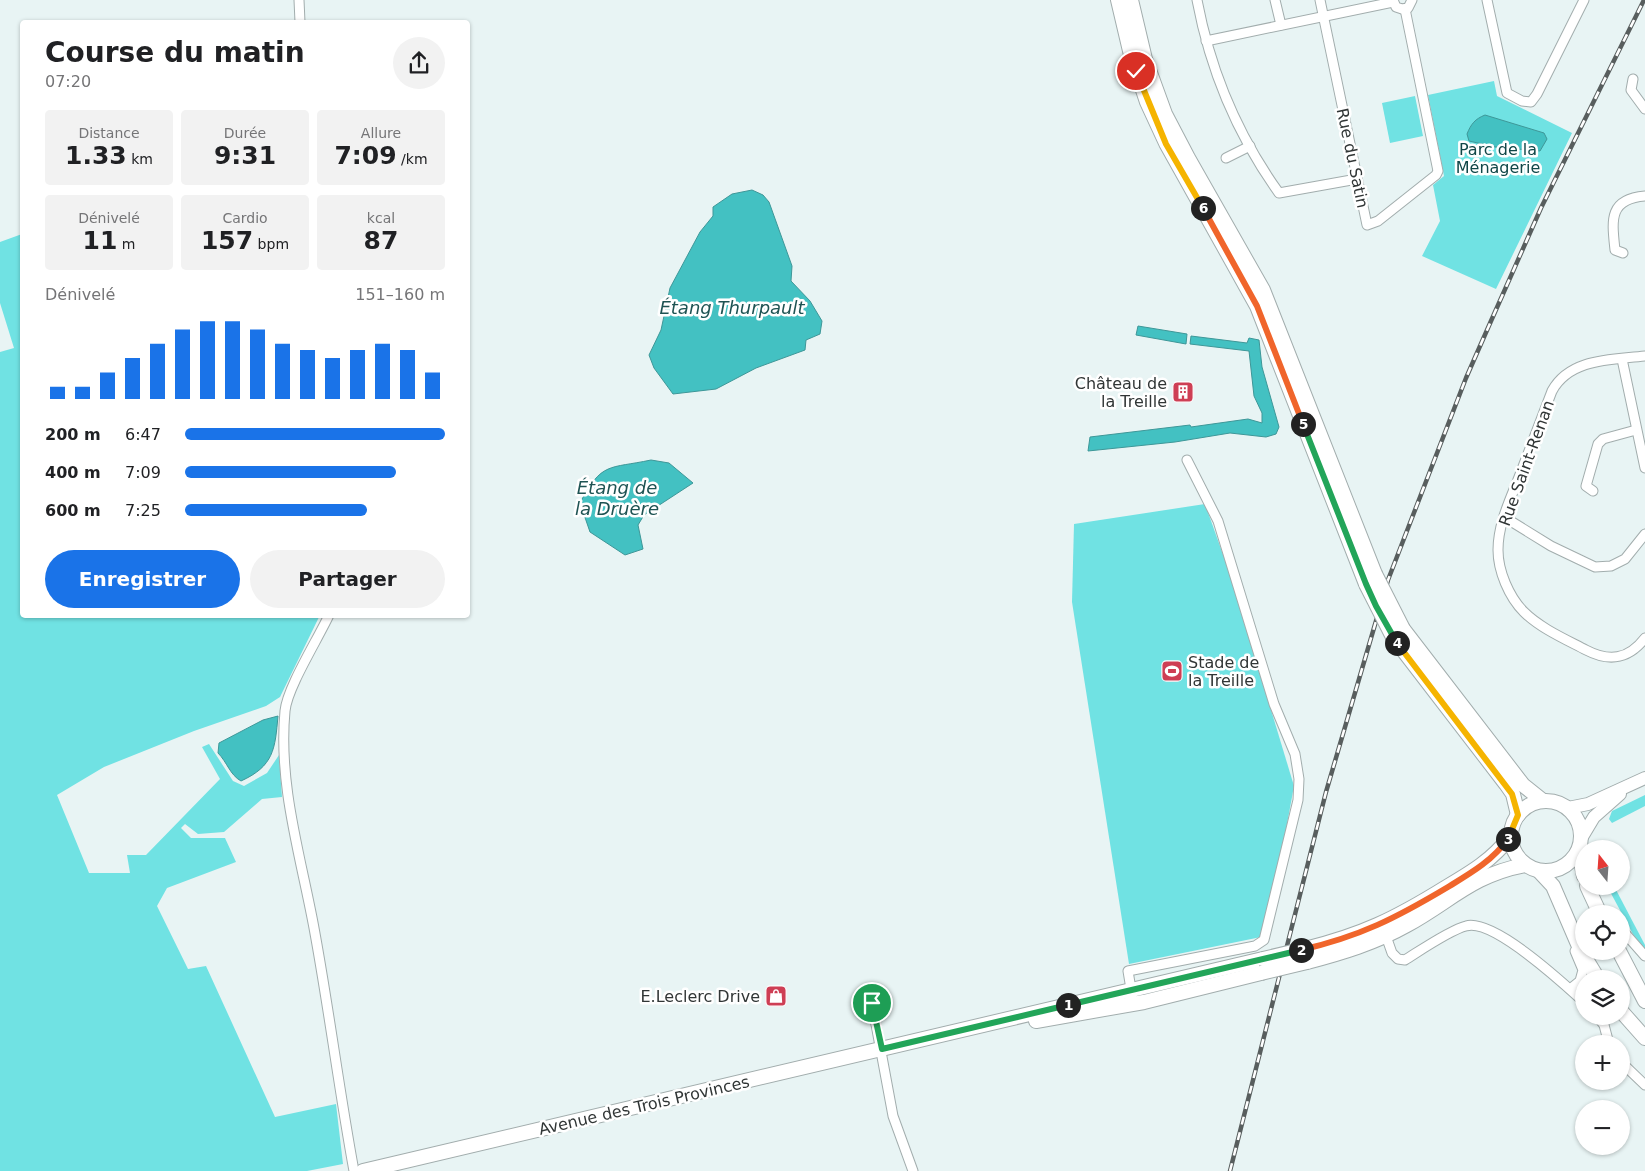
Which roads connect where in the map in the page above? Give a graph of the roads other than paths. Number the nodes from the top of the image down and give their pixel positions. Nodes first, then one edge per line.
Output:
1 (299, 0) edge
2 (1118, 0) edge
3 (1131, 0) edge
4 (1197, 0) edge
5 (1275, 0) edge
6 (1320, 0) edge
7 (1412, 0) edge
8 (1487, 0) edge
9 (1584, 0) edge
10 (1393, 1) edge
11 (1405, 9) junction
12 (1324, 16) junction
13 (300, 20) edge
14 (1281, 25) junction
15 (1206, 41) junction
16 (1633, 79) dead end
17 (1645, 109) edge
18 (1250, 146) junction
19 (1226, 158) dead end
20 (1357, 179) junction
21 (1645, 196) edge
22 (1624, 253) dead end
23 (1645, 356) edge
24 (1622, 359) junction
25 (1636, 430) junction
26 (1187, 460) dead end
27 (1645, 468) edge
28 (1593, 492) dead end
29 (1504, 518) junction
30 (1645, 534) edge
31 (1370, 579) junction
32 (327, 618) edge
33 (1398, 633) junction
34 (1645, 638) edge
35 (1639, 781) edge
36 (1543, 801) junction
37 (1568, 808) junction
38 (1518, 815) junction
39 (1511, 836) junction
40 (1579, 840) edge
41 (1582, 840) edge
42 (1575, 854) edge
43 (1525, 865) junction
44 (1539, 871) junction
45 (1565, 915) junction
46 (1386, 936) junction
47 (1630, 939) edge
48 (1306, 956) junction
49 (1645, 956) edge
50 (1624, 960) edge
51 (1593, 970) edge
52 (1570, 989) junction
53 (1131, 990) junction
54 (1575, 994) edge
55 (1645, 1001) edge
56 (1144, 1002) junction
57 (872, 1003) dead end
58 (1630, 1021) edge
59 (1645, 1038) edge
60 (924, 1040) junction
61 (882, 1049) junction
62 (1630, 1071) edge
63 (1645, 1085) edge
64 (354, 1171) edge
65 (363, 1171) edge
66 (913, 1171) edge

1 - 13 street
2 - 31 main road
3 - 31 main road
4 - 15 street
5 - 14 street
6 - 12 street, Rue du Satin
7 - 11 street
8 - 9 street
10 - 11 street
10 - 12 street
11 - 20 street, Rue du Satin
12 - 14 street
12 - 20 street, Rue du Satin
14 - 15 street
15 - 18 street
16 - 17 street
18 - 19 street
18 - 20 street
21 - 22 street
23 - 24 street, Rue Saint-Renan
24 - 25 street
24 - 29 street, Rue Saint-Renan
25 - 27 street
25 - 28 street
26 - 53 street
29 - 30 street
29 - 34 street, Rue Saint-Renan
31 - 33 main road, bridge
32 - 64 street
33 - 36 main road
33 - 38 main road
35 - 37 main road
35 - 41 main road
36 - 37 main road
36 - 38 main road
37 - 40 main road
38 - 39 main road
39 - 43 main road
39 - 48 main road
42 - 44 main road
43 - 44 main road
43 - 46 main road
44 - 45 main road
45 - 51 main road
45 - 52 street
46 - 48 main road
46 - 52 street
47 - 49 street
48 - 53 main road, Avenue des Trois Provinces, bridge
48 - 56 main road, Avenue des Trois Provinces, bridge
50 - 55 main road
52 - 54 street
53 - 56 street
53 - 60 main road, Avenue des Trois Provinces
56 - 60 main road, Avenue des Trois Provinces
57 - 61 street
58 - 59 main road
60 - 61 main road, Avenue des Trois Provinces
61 - 65 main road, Avenue des Trois Provinces
61 - 66 street
62 - 63 street

